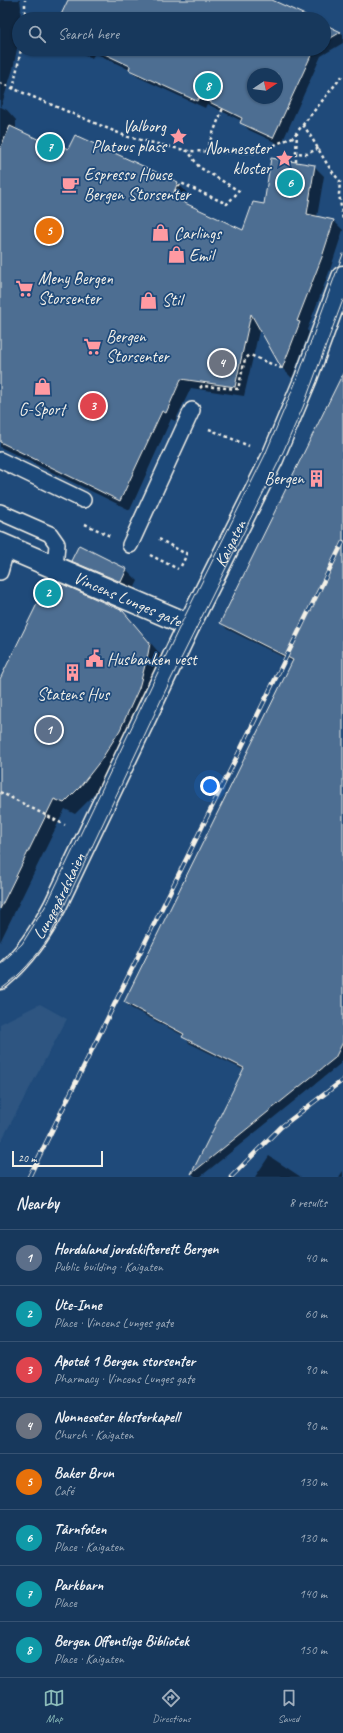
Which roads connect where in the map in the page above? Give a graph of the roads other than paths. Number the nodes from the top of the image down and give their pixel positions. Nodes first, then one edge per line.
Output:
1 (343, 277) edge
2 (192, 410) dead end
3 (0, 460) edge
4 (83, 500) dead end
5 (0, 512) edge
6 (130, 545) road end
7 (3, 546) edge
8 (55, 568) junction
9 (0, 572) edge
10 (189, 625) junction
11 (104, 804) joint
12 (0, 978) edge

1 - 10 main road, Kaigaten
2 - 6 lane
3 - 4 lane
5 - 8 lane
7 - 8 main road, Vincens Lunges gate
7 - 9 lane
8 - 10 main road, Vincens Lunges gate
10 - 11 main road, Kaigaten
11 - 12 main road, Lungegårdskaien

